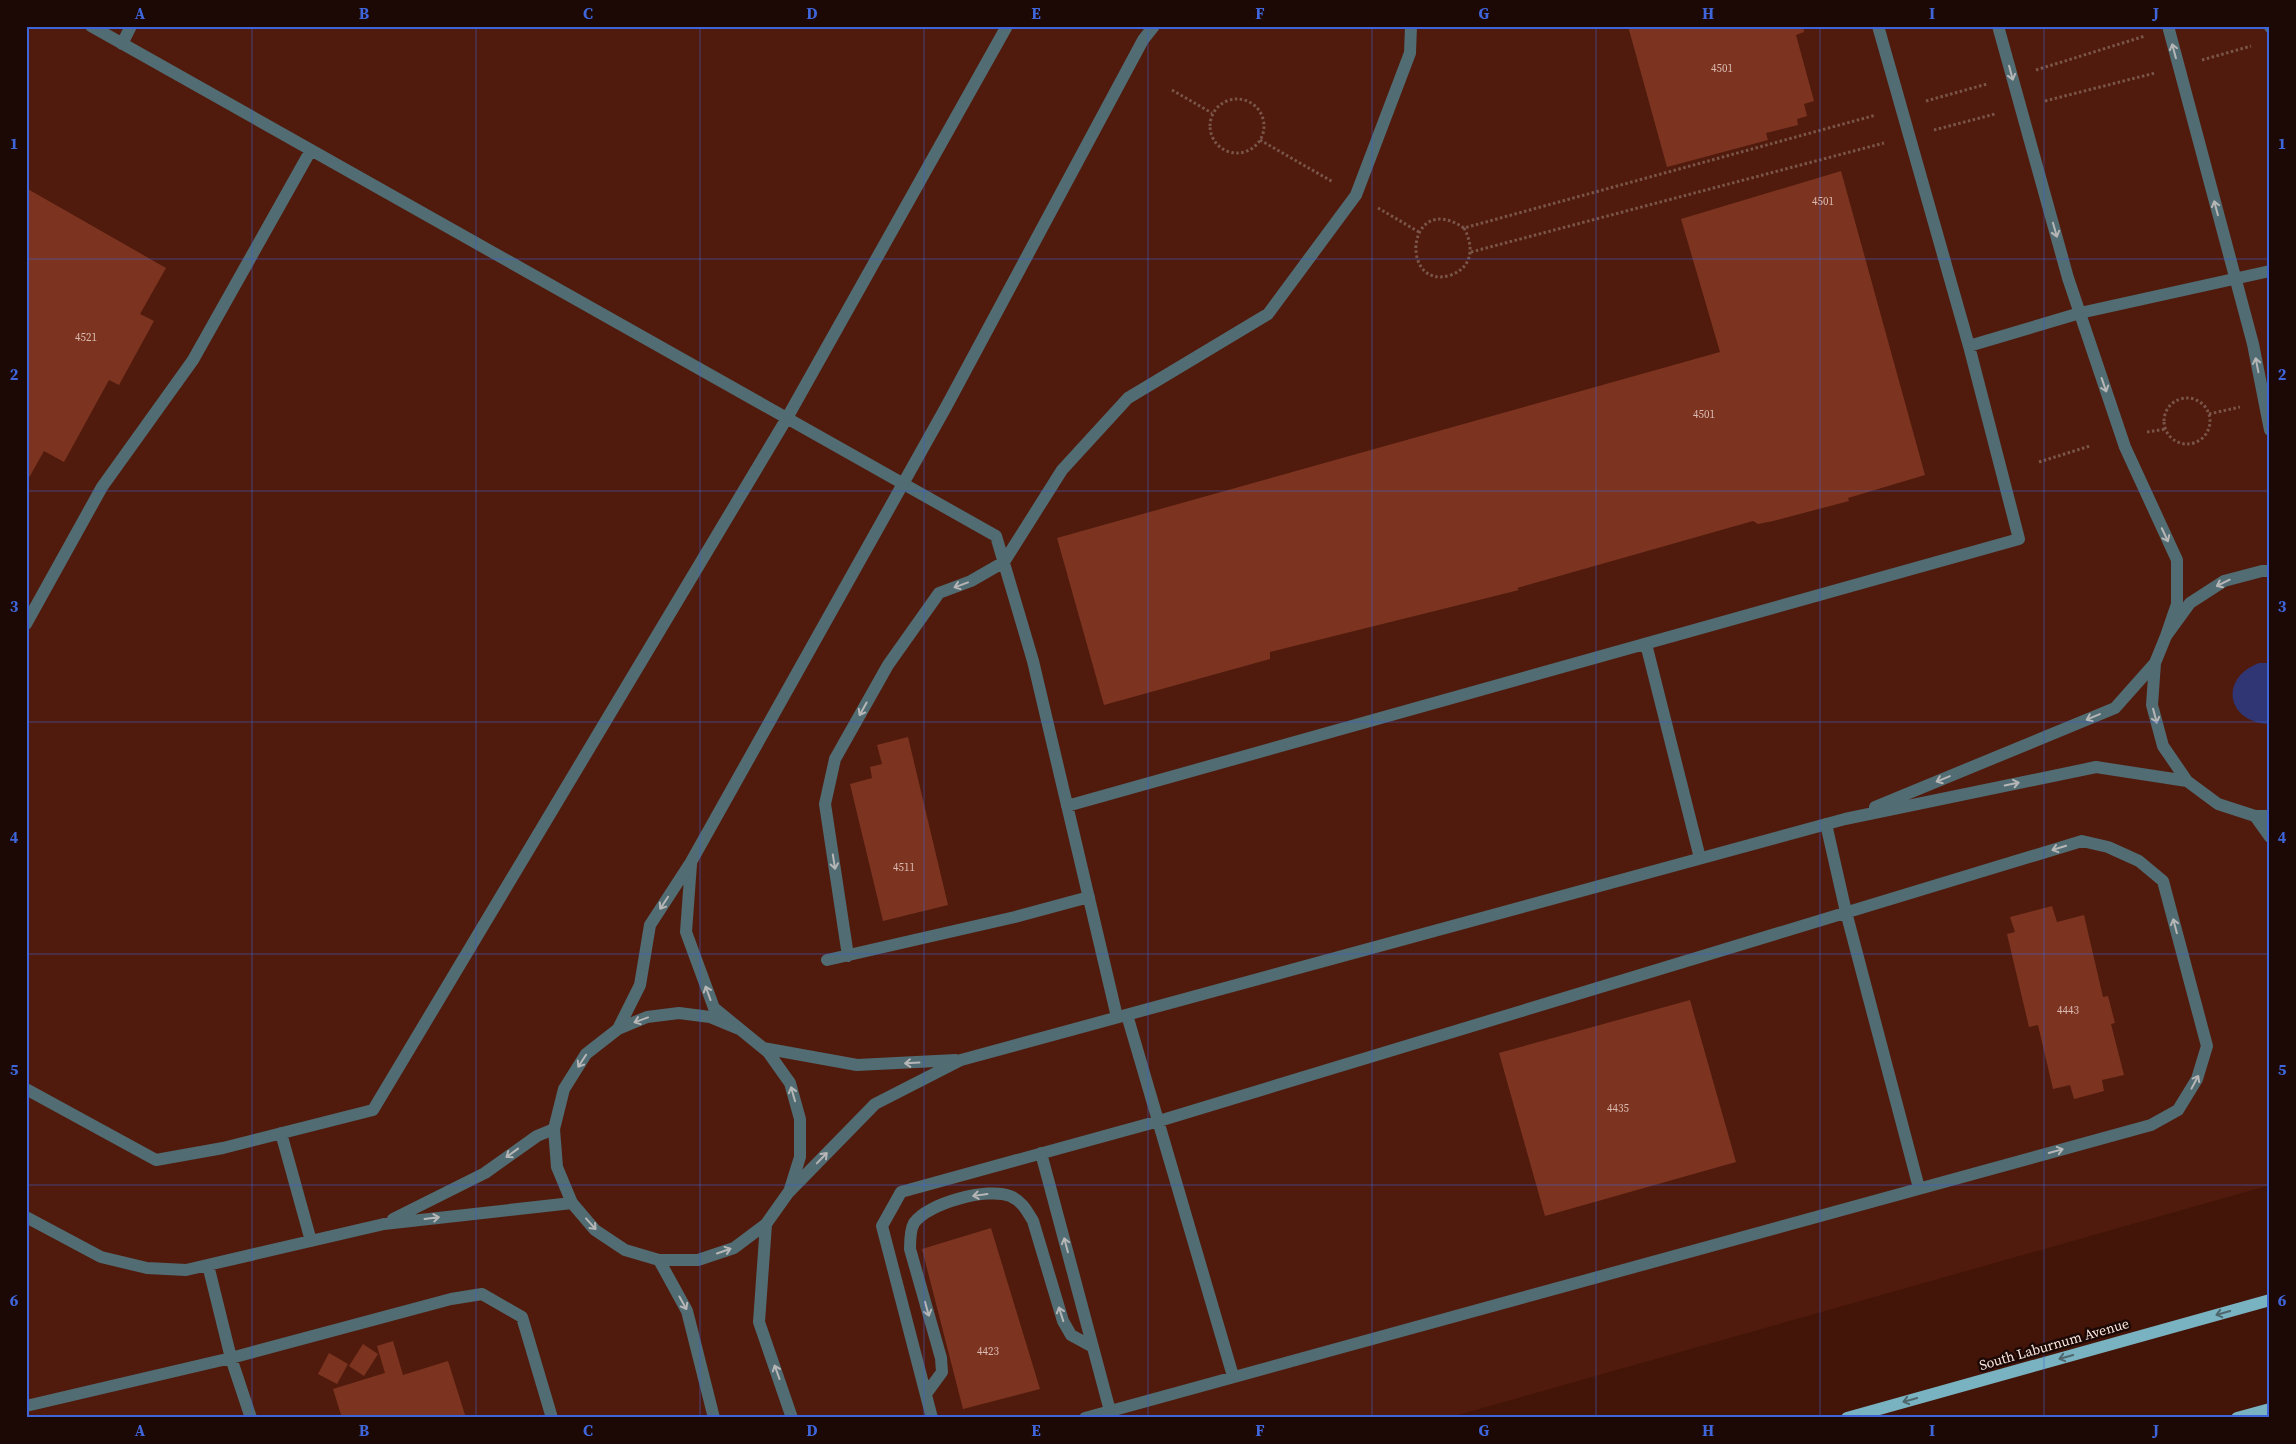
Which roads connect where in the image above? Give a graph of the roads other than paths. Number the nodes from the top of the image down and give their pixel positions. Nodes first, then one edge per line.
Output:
1 (91, 26) edge
2 (131, 26) edge
3 (1007, 26) edge
4 (1154, 26) edge
5 (1411, 26) edge
6 (1878, 26) edge
7 (1998, 26) edge
8 (2168, 27) edge
9 (122, 44) junction
10 (311, 150) junction
11 (2270, 271) edge
12 (2235, 279) junction
13 (2080, 313) junction
14 (1969, 346) junction
15 (786, 418) junction
16 (2270, 430) edge
17 (903, 483) junction
18 (1004, 562) junction
19 (2270, 571) edge
20 (26, 624) edge
21 (2166, 636) junction
22 (1646, 644) junction
23 (2155, 663) junction
24 (2187, 781) junction
25 (1067, 806) junction
26 (2255, 816) junction
27 (2270, 816) edge
28 (1845, 819) junction
29 (1826, 824) junction
30 (2270, 837) edge
31 (1700, 858) junction
32 (691, 862) junction
33 (1089, 897) junction
34 (1846, 912) junction
35 (848, 956) junction
36 (827, 960) dead end
37 (1122, 1016) junction
38 (618, 1029) junction
39 (739, 1029) junction
40 (762, 1047) junction
41 (961, 1060) junction
42 (26, 1089) edge
43 (1159, 1121) junction
44 (554, 1129) junction
45 (281, 1133) junction
46 (1041, 1153) junction
47 (1919, 1188) junction
48 (788, 1193) junction
49 (572, 1203) junction
50 (26, 1217) edge
51 (384, 1224) junction
52 (766, 1224) junction
53 (311, 1241) junction
54 (659, 1260) junction
55 (208, 1265) junction
56 (2270, 1300) edge
57 (1093, 1348) junction
58 (231, 1358) junction
59 (1233, 1376) junction
60 (926, 1394) junction
61 (26, 1406) edge
62 (2270, 1409) edge
63 (1110, 1410) junction
64 (251, 1418) edge
65 (552, 1418) edge
66 (714, 1418) edge
67 (792, 1418) edge
68 (932, 1418) edge
69 (1085, 1418) edge
70 (1847, 1418) edge
71 (2237, 1418) edge

1 - 9 street
2 - 9 street
3 - 15 street
4 - 17 street
5 - 18 street
6 - 14 street
7 -> 13 street
12 -> 8 street
9 - 10 street
10 - 15 street
10 - 20 street
11 - 12 street
12 - 13 street
16 -> 12 street
13 - 14 street
13 -> 21 street
14 - 22 street
15 - 17 street
15 - 45 street
17 - 18 street
17 - 32 street
18 - 25 street
18 -> 35 street
19 -> 21 street
21 - 23 street
22 - 25 street
22 - 31 street
23 -> 24 street
23 -> 28 street
24 - 26 street
28 -> 24 street
25 - 33 street
26 - 27 street
26 - 30 street
28 - 29 street
29 - 31 street
29 - 34 street
31 - 37 street
32 -> 38 street
39 -> 32 street
33 - 35 street
33 - 37 street
34 - 43 street
34 - 47 street
47 -> 34 street
35 - 36 street
37 - 41 street
37 - 43 street
39 -> 38 street
38 -> 44 street
39 - 40 street
41 -> 40 street
48 -> 40 street
48 -> 41 street
42 - 45 street
43 - 46 street
43 - 59 street
44 - 49 street
44 -> 51 street
45 - 53 street
57 -> 46 street
46 - 60 street
47 - 59 street
48 - 52 street
51 -> 49 street
49 -> 54 street
50 - 55 street
51 - 53 street
54 -> 52 street
67 -> 52 street
53 - 55 street
54 -> 66 street
55 - 58 street
56 -> 70 main road, South Laburnum Avenue
57 -> 60 street
57 - 63 street
58 - 61 street
58 - 64 street
58 - 65 street
59 - 63 street
60 - 68 street
62 - 71 main road
63 - 69 street

